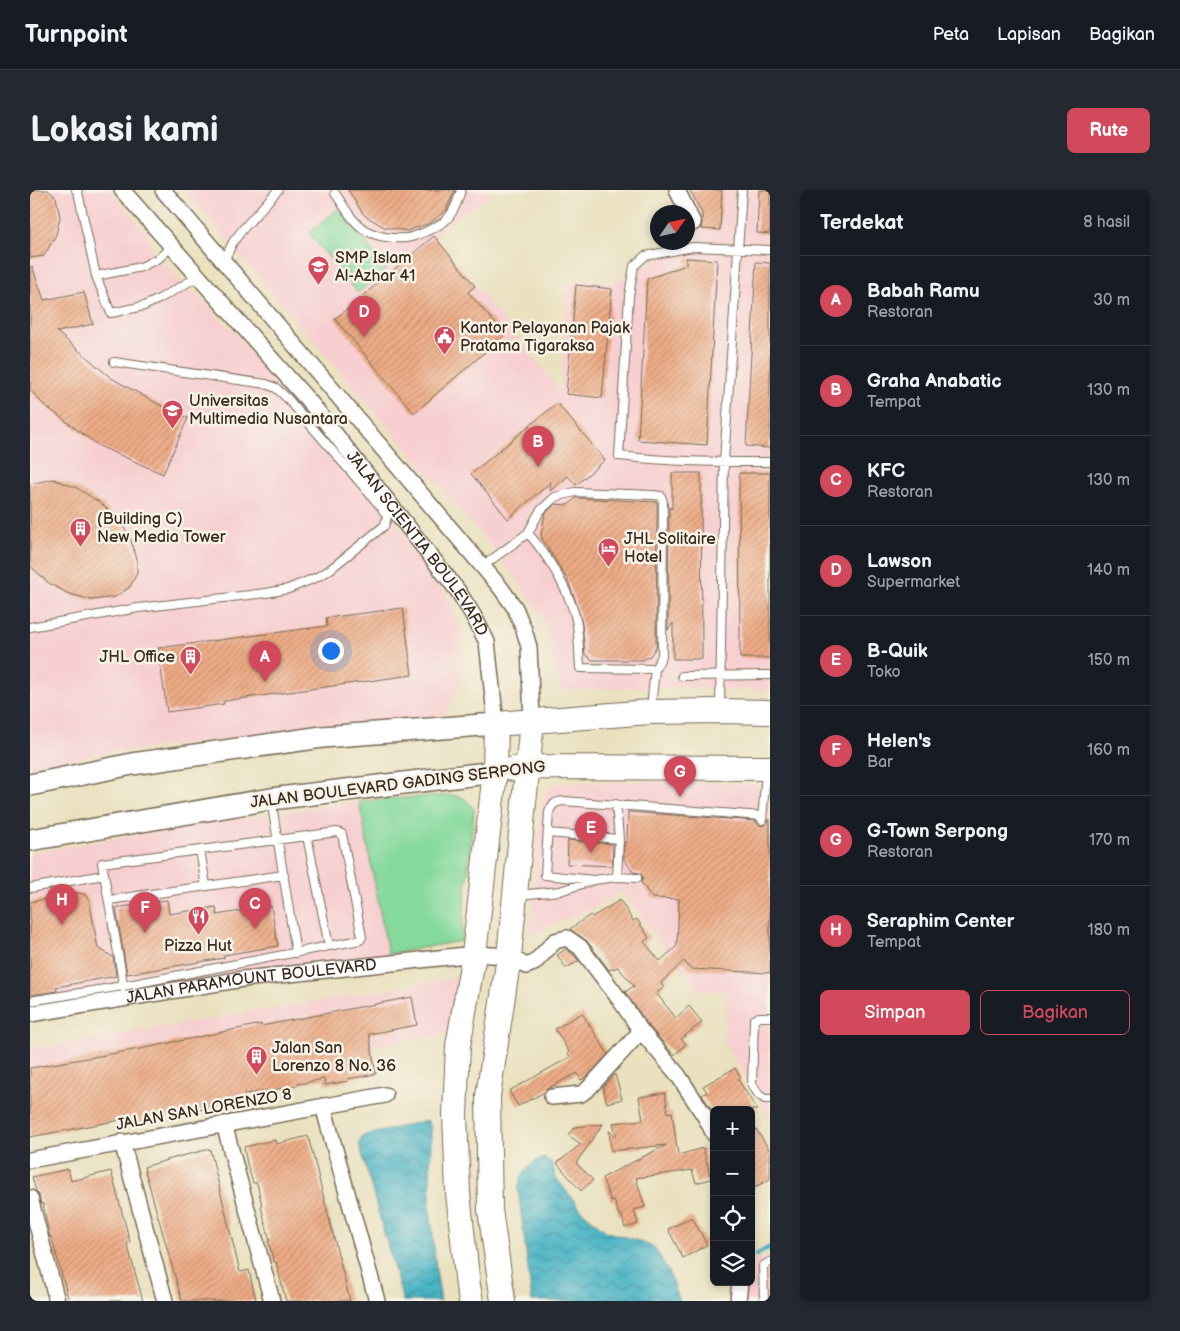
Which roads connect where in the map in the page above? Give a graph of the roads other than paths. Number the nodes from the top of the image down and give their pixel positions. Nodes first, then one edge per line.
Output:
1 (76, 190) edge
2 (122, 190) edge
3 (163, 190) edge
4 (278, 190) edge
5 (461, 190) edge
6 (676, 190) edge
7 (742, 190) edge
8 (335, 192) dead end
9 (684, 205) edge
10 (172, 246) junction
11 (738, 248) junction
12 (770, 250) edge
13 (224, 261) junction
14 (96, 276) junction
15 (199, 276) junction
16 (114, 362) dead end
17 (724, 462) junction
18 (770, 462) edge
19 (528, 533) junction
20 (483, 566) junction
21 (30, 627) edge
22 (656, 669) junction
23 (770, 675) edge
24 (682, 676) dead end
25 (720, 676) junction
26 (719, 711) junction
27 (650, 712) junction
28 (770, 712) edge
29 (532, 714) junction
30 (495, 715) junction
31 (528, 767) junction
32 (768, 768) edge
33 (495, 772) junction
34 (33, 787) edge
35 (271, 799) junction
36 (616, 804) junction
37 (124, 823) junction
38 (30, 828) edge
39 (548, 833) junction
40 (307, 836) junction
41 (619, 839) junction
42 (30, 840) edge
43 (278, 840) junction
44 (200, 850) junction
45 (104, 875) junction
46 (284, 875) junction
47 (617, 878) junction
48 (637, 878) dead end
49 (594, 880) junction
50 (206, 886) junction
51 (30, 888) edge
52 (514, 895) junction
53 (108, 900) junction
54 (329, 946) junction
55 (296, 953) junction
56 (474, 954) junction
57 (509, 956) junction
58 (123, 986) junction
59 (30, 1001) edge
60 (30, 1014) edge
61 (770, 1017) edge
62 (641, 1031) junction
63 (385, 1095) dead end
64 (552, 1097) dead end
65 (770, 1100) edge
66 (323, 1106) junction
67 (224, 1124) junction
68 (710, 1126) edge
69 (122, 1142) junction
70 (30, 1160) edge
71 (30, 1198) edge
72 (770, 1262) edge
73 (740, 1286) edge
74 (57, 1301) edge
75 (165, 1301) edge
76 (272, 1301) edge
77 (377, 1301) edge
78 (470, 1301) edge
79 (503, 1301) edge
80 (738, 1301) edge
81 (764, 1301) edge

1 - 14 lane
2 - 10 street, JALAN SCIENTIA BOULEVARD
3 - 13 street, JALAN SCIENTIA BOULEVARD
4 - 13 lane
5 - 8 lane
6 - 9 street
7 - 11 lane
10 - 14 lane
10 - 15 street, JALAN SCIENTIA BOULEVARD
11 - 12 lane
11 - 17 lane
11 - 17 lane
13 - 20 street, JALAN SCIENTIA BOULEVARD
14 - 15 lane
15 - 30 street, JALAN SCIENTIA BOULEVARD
16 - 21 lane
17 - 18 lane
17 - 25 lane
19 - 20 lane
19 - 22 lane
19 - 22 lane
20 - 29 street, JALAN SCIENTIA BOULEVARD
22 - 27 lane
23 - 25 lane
24 - 25 lane
25 - 26 lane
26 - 27 main road
26 - 28 main road
27 - 29 main road
29 - 30 main road
29 - 31 main road, JALAN SCIENTIA BOULEVARD
30 - 33 main road, JALAN SCIENTIA BOULEVARD
30 - 34 main road
31 - 32 main road, JALAN BOULEVARD GADING SERPONG
31 - 33 main road, JALAN BOULEVARD GADING SERPONG
31 - 52 main road
32 - 36 lane
33 - 35 main road, JALAN BOULEVARD GADING SERPONG
33 - 56 main road
35 - 37 main road, JALAN BOULEVARD GADING SERPONG
35 - 43 lane
36 - 39 lane
36 - 41 lane
37 - 38 main road
37 - 42 main road, JALAN BOULEVARD GADING SERPONG
39 - 41 lane
39 - 49 lane
40 - 43 lane
40 - 54 lane
40 - 54 lane
41 - 47 lane
43 - 44 lane
43 - 46 lane
44 - 45 lane
44 - 50 lane
45 - 51 lane
45 - 53 lane
46 - 50 lane
46 - 55 lane
47 - 48 lane
47 - 49 lane
49 - 52 lane
50 - 53 lane
52 - 57 main road
53 - 58 lane
54 - 55 lane
55 - 58 lane
56 - 57 street, JALAN PARAMOUNT BOULEVARD
56 - 60 street, JALAN PARAMOUNT BOULEVARD
56 - 78 main road
57 - 62 street, JALAN PARAMOUNT BOULEVARD
57 - 79 main road
58 - 59 lane
61 - 65 lane
62 - 64 street
62 - 68 street, JALAN PARAMOUNT BOULEVARD
63 - 66 street, JALAN SAN LORENZO 8
66 - 67 street, JALAN SAN LORENZO 8
66 - 77 street
67 - 69 street, JALAN SAN LORENZO 8
67 - 76 street
69 - 70 street, JALAN SAN LORENZO 8
69 - 75 street
71 - 74 street
72 - 81 lane
73 - 80 street

